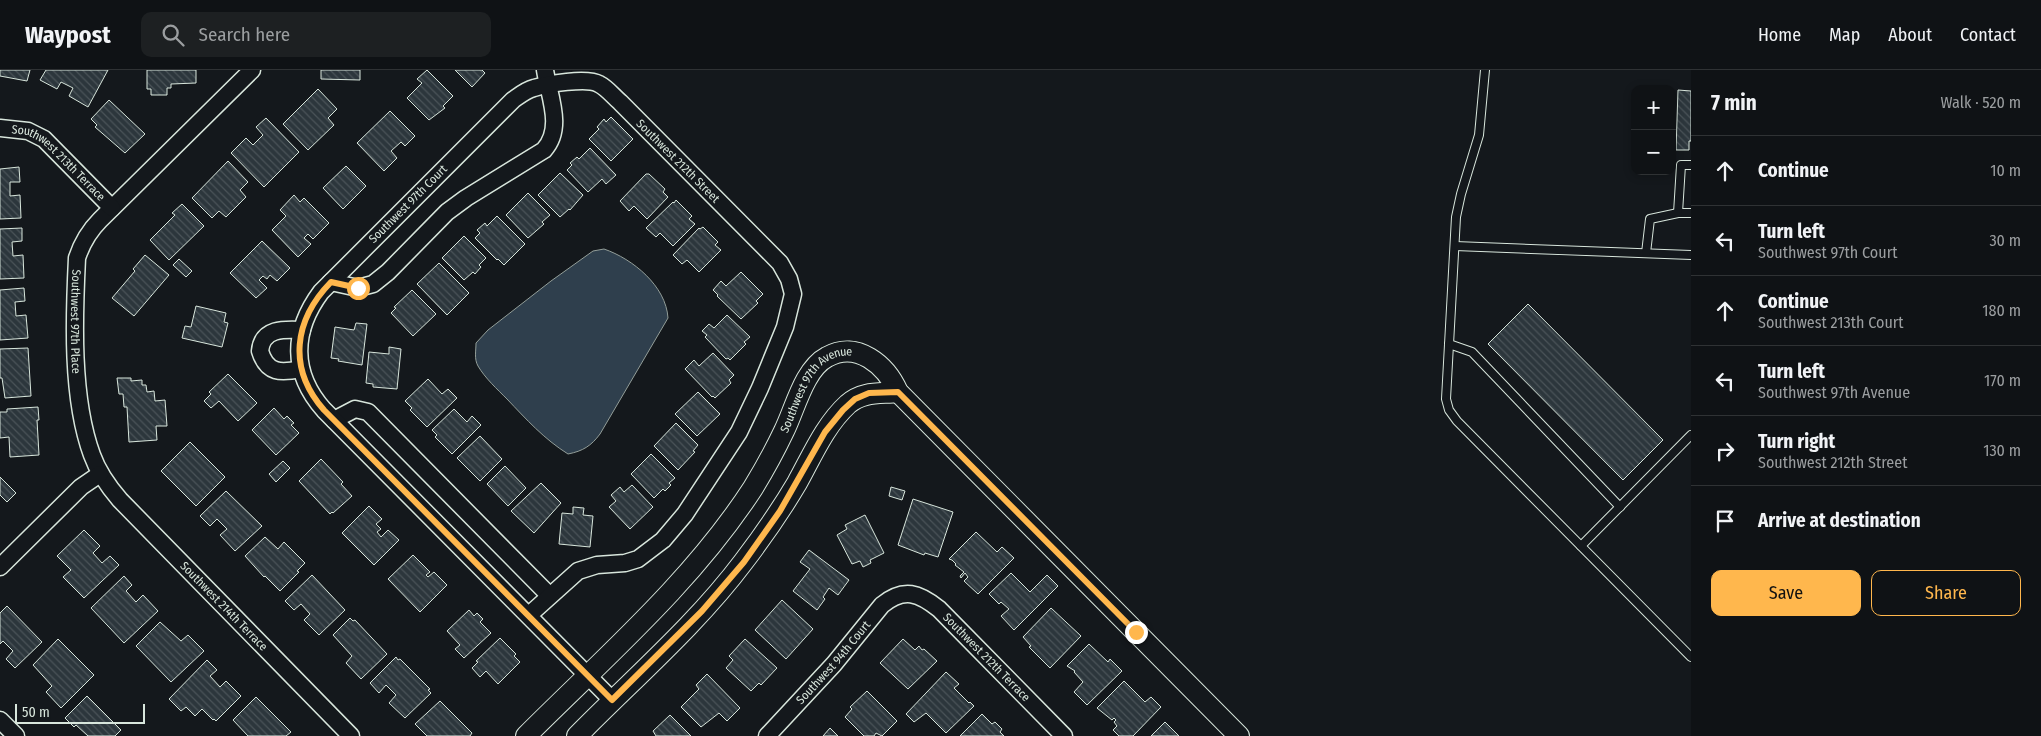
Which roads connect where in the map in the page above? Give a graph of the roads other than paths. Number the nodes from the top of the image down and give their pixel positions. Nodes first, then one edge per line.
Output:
1 (252, 70) edge
2 (1485, 70) edge
3 (546, 78) edge
4 (0, 128) edge
5 (1691, 165) edge
6 (112, 208) junction
7 (1678, 213) junction
8 (1691, 213) edge
9 (1455, 246) junction
10 (1646, 253) junction
11 (1691, 254) edge
12 (331, 282) junction
13 (302, 330) junction
14 (1449, 344) junction
15 (301, 369) junction
16 (898, 392) junction
17 (334, 420) junction
18 (1691, 435) edge
19 (100, 474) junction
20 (1620, 506) junction
21 (1581, 546) junction
22 (0, 567) edge
23 (902, 594) joint
24 (549, 595) junction
25 (529, 615) junction
26 (1691, 657) edge
27 (588, 675) junction
28 (612, 700) junction
29 (0, 720) edge
30 (342, 733) edge
31 (16, 736) edge
32 (526, 736) edge
33 (577, 736) edge
34 (767, 736) edge
35 (1064, 736) edge
36 (1239, 736) edge

1 - 6 street, Southwest 97th Place
2 - 9 lane
3 - 12 street, Southwest 97th Court
3 - 12 street
3 - 24 street, Southwest 212th Street
4 - 6 street, Southwest 213th Terrace
5 - 7 lane
6 - 19 street, Southwest 97th Place
7 - 8 lane
7 - 10 lane
9 - 10 lane
9 - 14 lane
10 - 11 lane
12 - 13 street, Southwest 97th Court
13 - 15 street, Southwest 97th Court
13 - 15 street
14 - 20 lane
14 - 21 lane
15 - 17 street, Southwest 97th Court
16 - 27 street, Southwest 97th Avenue
16 - 28 street
16 - 36 street
17 - 24 street
17 - 25 street, Southwest 97th Court
18 - 20 lane
19 - 22 street
19 - 30 street, Southwest 214th Terrace
20 - 21 lane
21 - 26 lane
23 - 34 street, Southwest 94th Court
23 - 35 street, Southwest 212th Terrace
24 - 25 street
25 - 27 street, Southwest 97th Court
27 - 28 street, Southwest 97th Court
27 - 32 street, Southwest 97th Avenue
28 - 33 street
29 - 31 street

